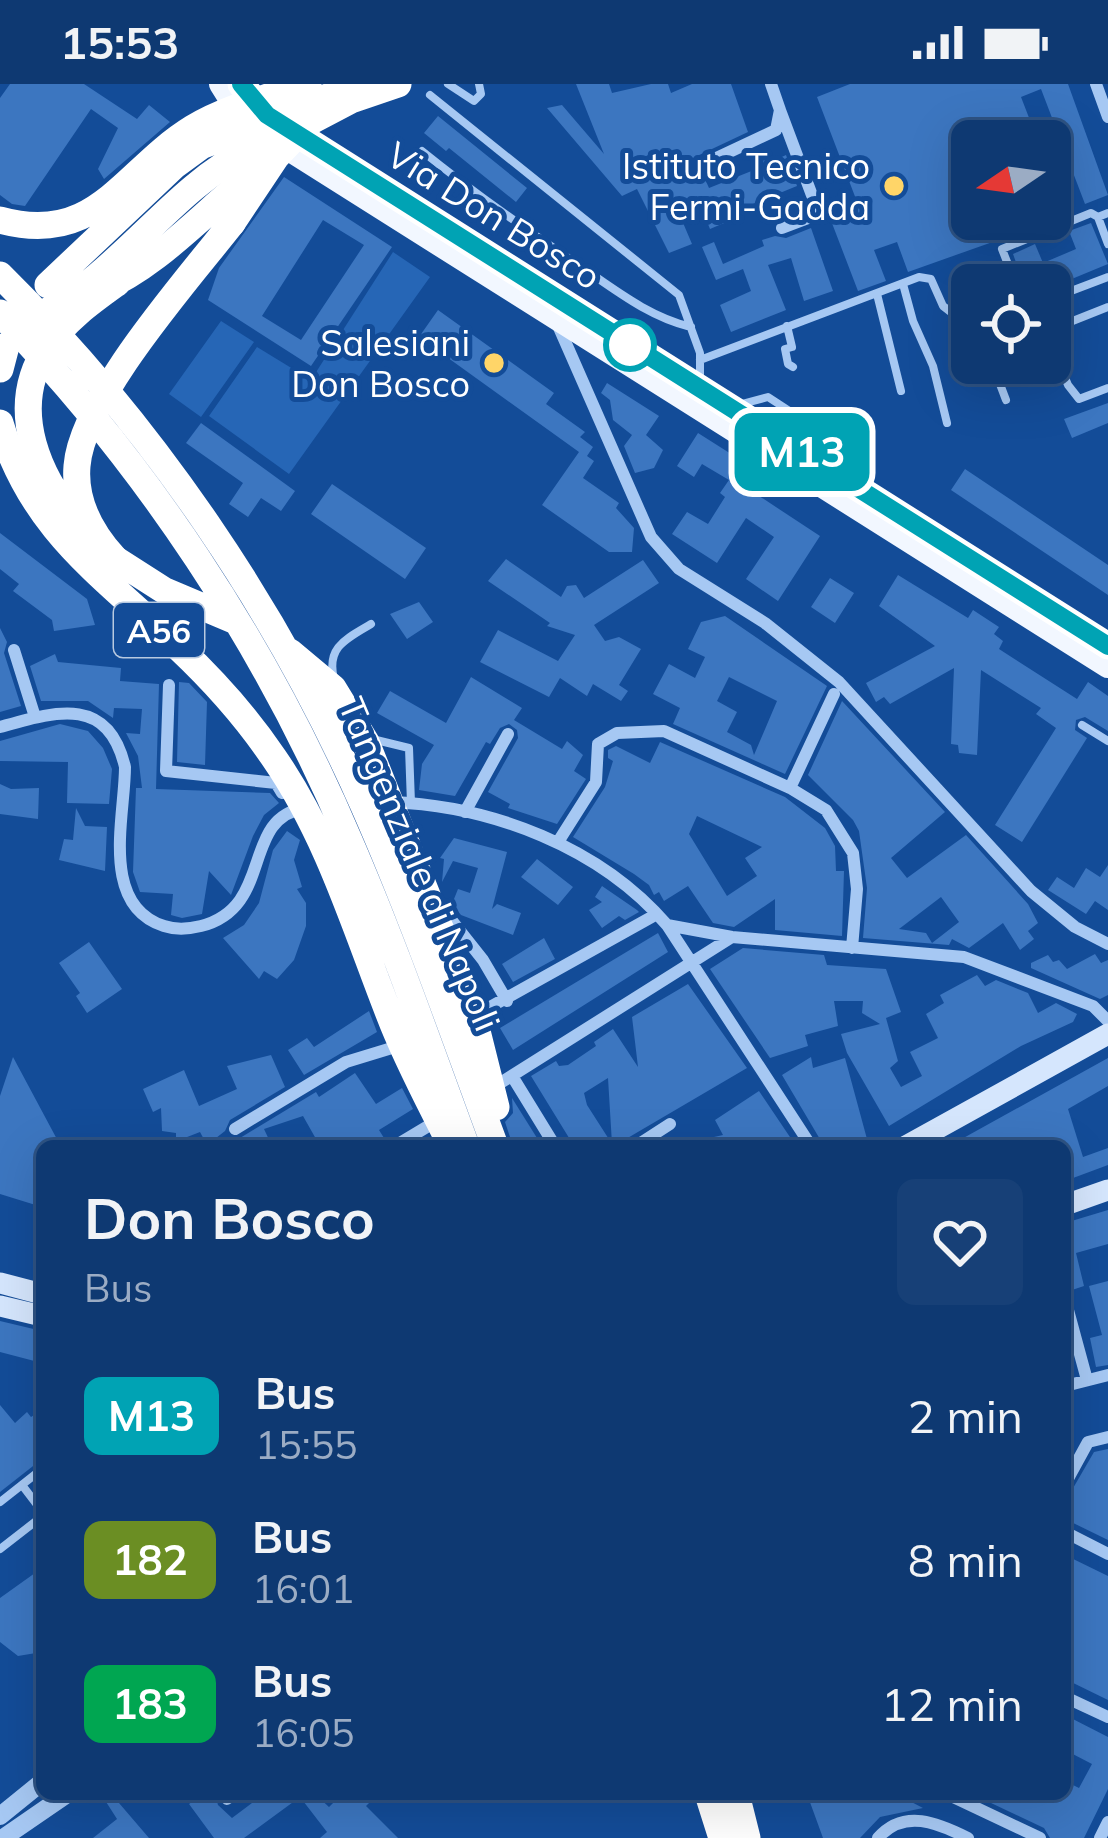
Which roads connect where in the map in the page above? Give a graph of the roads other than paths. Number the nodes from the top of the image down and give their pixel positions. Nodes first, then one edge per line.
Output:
1 (220, 84) edge
2 (241, 84) edge
3 (308, 84) edge
4 (361, 84) edge
5 (398, 84) edge
6 (448, 84) edge
7 (479, 84) edge
8 (771, 84) edge
9 (1096, 84) edge
10 (430, 95) dead end
11 (780, 110) junction
12 (1108, 117) edge
13 (310, 121) junction
14 (262, 122) junction
15 (422, 151) dead end
16 (276, 157) junction
17 (708, 162) dead end
18 (1103, 215) edge
19 (0, 220) edge
20 (782, 228) dead end
21 (1108, 244) edge
22 (1008, 264) edge
23 (0, 275) edge
24 (1108, 277) edge
25 (117, 283) junction
26 (903, 284) junction
27 (1071, 291) edge
28 (877, 294) junction
29 (47, 299) junction
30 (1108, 308) edge
31 (951, 312) edge
32 (0, 313) edge
33 (554, 316) junction
34 (1071, 322) edge
35 (787, 326) junction
36 (692, 327) junction
37 (2, 346) edge
38 (700, 360) junction
39 (794, 368) dead end
40 (1000, 384) edge
41 (1067, 384) edge
42 (1108, 388) edge
43 (901, 391) dead end
44 (693, 395) junction
45 (1006, 400) dead end
46 (0, 423) edge
47 (946, 423) dead end
48 (115, 559) junction
49 (371, 624) dead end
50 (1108, 646) edge
51 (14, 650) dead end
52 (1108, 666) edge
53 (169, 685) dead end
54 (834, 694) dead end
55 (35, 717) junction
56 (1082, 724) dead end
57 (0, 727) edge
58 (508, 734) dead end
59 (1108, 741) edge
60 (790, 788) junction
61 (384, 802) junction
62 (411, 803) junction
63 (292, 810) junction
64 (465, 812) junction
65 (558, 842) junction
66 (662, 919) junction
67 (732, 937) junction
68 (1108, 944) edge
69 (852, 947) junction
70 (691, 966) junction
71 (507, 1001) junction
72 (1108, 1021) edge
73 (1108, 1034) edge
74 (512, 1076) junction
75 (670, 1124) dead end
76 (236, 1129) dead end
77 (405, 1140) edge
78 (448, 1140) edge
79 (464, 1140) edge
80 (493, 1140) edge
81 (504, 1140) edge
82 (551, 1140) edge
83 (645, 1140) edge
84 (808, 1140) edge
85 (917, 1140) edge
86 (1108, 1190) edge
87 (1071, 1203) edge
88 (0, 1283) edge
89 (36, 1292) edge
90 (0, 1306) edge
91 (36, 1315) edge
92 (1071, 1321) edge
93 (1108, 1375) edge
94 (1087, 1380) junction
95 (1071, 1384) edge
96 (1108, 1437) edge
97 (36, 1473) edge
98 (1071, 1473) edge
99 (22, 1485) junction
100 (0, 1502) edge
101 (36, 1503) edge
102 (36, 1521) edge
103 (1071, 1535) edge
104 (0, 1549) edge
105 (1108, 1554) edge
106 (1071, 1700) edge
107 (1108, 1718) edge
108 (36, 1789) edge
109 (51, 1800) edge
110 (710, 1800) edge
111 (738, 1800) edge
112 (960, 1800) edge
113 (12, 1815) edge
114 (1108, 1822) edge
115 (3, 1838) edge
116 (722, 1838) edge
117 (747, 1838) edge
118 (878, 1838) edge
119 (968, 1838) edge
120 (1040, 1838) edge
121 (1100, 1838) edge

1 - 14 main road
2 - 14 main road
3 - 19 highway, bridge
4 - 29 highway, bridge
5 - 13 highway
6 - 7 lane
8 - 11 street
9 - 12 street
10 - 36 lane
11 - 17 street
11 - 20 street
13 - 16 highway, bridge
13 - 29 highway, bridge
14 - 33 main road, Via Don Bosco
14 - 44 main road, Via Don Bosco
15 - 36 lane
16 - 25 highway
16 - 48 highway, bridge
18 - 21 lane
18 - 22 lane
23 - 80 highway, Tangenziale di Napoli, bridge
24 - 27 lane
25 - 29 highway, bridge
25 - 48 highway, bridge
26 - 28 lane
26 - 31 lane
26 - 47 lane
28 - 35 lane
28 - 43 lane
29 - 37 highway, bridge
30 - 34 lane
32 - 79 highway, Tangenziale di Napoli, bridge
33 - 44 main road, Via Don Bosco
33 - 68 street
35 - 38 lane
35 - 39 lane
36 - 38 lane
38 - 44 lane
40 - 45 lane
41 - 42 lane
44 - 50 main road, Via Don Bosco
44 - 52 main road, Via Don Bosco
46 - 78 highway, A56, bridge
48 - 81 highway, bridge
49 - 62 lane
51 - 55 street
53 - 63 street
54 - 60 street
55 - 57 street
55 - 63 street
56 - 59 lane
58 - 64 street
60 - 65 street
60 - 69 street
61 - 62 street
61 - 63 street
61 - 71 street
62 - 64 street
64 - 65 street
65 - 66 street
66 - 67 street
66 - 70 street
66 - 71 street
67 - 69 street
67 - 70 street
69 - 72 street
70 - 74 street
70 - 84 street
71 - 76 street
73 - 85 main road
74 - 77 street
74 - 82 street
75 - 83 street
86 - 87 main road
88 - 89 main road
90 - 91 main road
92 - 94 street
93 - 94 street
94 - 95 street
96 - 98 street
97 - 99 lane
99 - 100 lane
99 - 101 lane
102 - 104 lane
103 - 105 street
106 - 107 street
108 - 113 street
109 - 113 street
110 - 116 highway
111 - 117 highway
112 - 120 street
113 - 115 street
114 - 121 street
118 - 119 street

